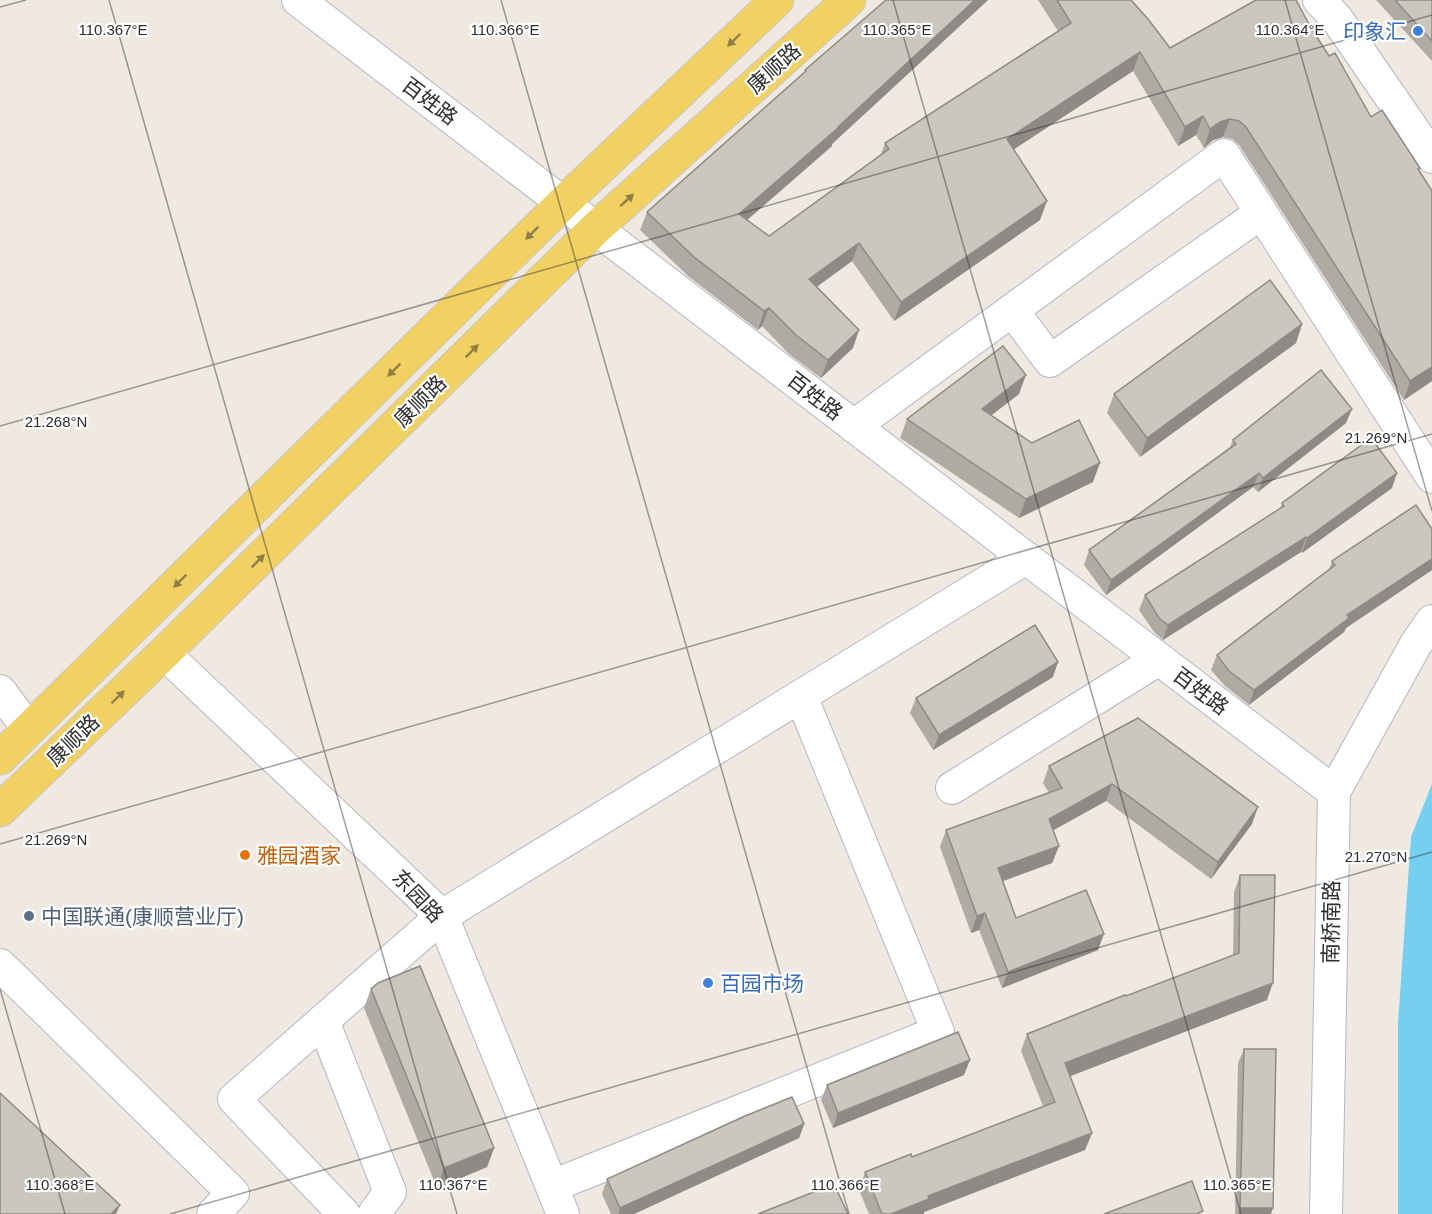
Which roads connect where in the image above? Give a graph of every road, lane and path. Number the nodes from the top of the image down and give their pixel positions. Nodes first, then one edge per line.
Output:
1 (298, 0) edge
2 (777, 0) edge
3 (849, 0) edge
4 (1319, 0) edge
5 (1432, 157) edge
6 (563, 203) junction
7 (1262, 213) junction
8 (596, 228) junction
9 (1012, 310) junction
10 (854, 426) junction
11 (1432, 477) edge
12 (1026, 558) junction
13 (1432, 621) edge
14 (164, 653) junction
15 (1159, 659) junction
16 (0, 691) edge
17 (801, 696) junction
18 (29, 730) junction
19 (0, 758) edge
20 (952, 788) dead end
21 (1334, 792) junction
22 (0, 810) edge
23 (442, 916) junction
24 (0, 964) edge
25 (322, 1021) junction
26 (558, 1200) edge
27 (213, 1214) edge
28 (344, 1214) edge
29 (374, 1214) edge
30 (1326, 1214) edge

1 - 6 street, 百姓路
2 -> 6 main road, 康顺路
8 -> 3 main road, 康顺路
4 - 5 street
6 - 8 street, 百姓路
6 -> 18 main road, 康顺路
7 - 9 street
7 - 9 street
7 - 11 street
8 - 10 street, 百姓路
14 -> 8 main road, 康顺路
9 - 10 street
10 - 12 street, 百姓路
12 - 15 street, 百姓路
12 - 17 street
13 - 21 street, 南桥南路
22 -> 14 main road, 康顺路
14 - 23 street, 东园路
15 - 20 street
15 - 21 street, 百姓路
16 - 18 street
17 - 23 street
17 - 26 street
18 - 19 main road, 康顺路
21 - 30 street, 南桥南路
23 - 25 street
23 - 26 street, 东园路
24 - 27 street
25 - 28 street
25 - 29 street

